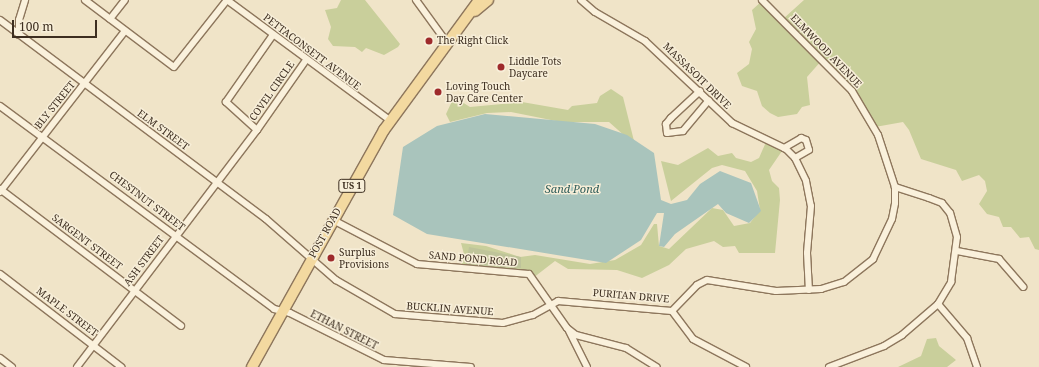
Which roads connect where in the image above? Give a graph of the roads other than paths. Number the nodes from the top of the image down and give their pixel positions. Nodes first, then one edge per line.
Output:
1 (25, 0) edge
2 (85, 0) edge
3 (125, 0) edge
4 (416, 0) edge
5 (479, 0) edge
6 (488, 0) edge
7 (581, 0) edge
8 (766, 2) edge
9 (110, 19) junction
10 (0, 20) edge
11 (461, 25) junction
12 (125, 31) junction
13 (19, 35) junction
14 (273, 35) junction
15 (448, 44) junction
16 (306, 60) junction
17 (84, 85) junction
18 (700, 91) junction
19 (709, 100) junction
20 (0, 106) edge
21 (391, 121) junction
22 (257, 130) junction
23 (43, 136) junction
24 (784, 148) junction
25 (795, 158) junction
26 (216, 182) junction
27 (895, 187) junction
28 (1, 191) edge
29 (333, 220) junction
30 (176, 235) junction
31 (957, 251) junction
32 (310, 260) junction
33 (0, 274) edge
34 (1023, 287) dead end
35 (134, 290) junction
36 (809, 290) junction
37 (552, 304) junction
38 (938, 304) junction
39 (282, 311) junction
40 (672, 311) junction
41 (181, 326) dead end
42 (567, 328) junction
43 (93, 345) junction
44 (0, 358) edge
45 (12, 367) edge
46 (77, 367) edge
47 (122, 367) edge
48 (252, 367) edge
49 (471, 367) edge
50 (587, 367) edge
51 (657, 367) edge
52 (746, 367) edge
53 (829, 367) edge
54 (977, 367) edge

1 - 13 street
2 - 9 street, PETTACONSETT AVENUE
3 - 9 street
4 - 15 street
5 - 11 main road, POST ROAD / US 1
6 - 11 main road, POST ROAD / US 1
7 - 18 street, MASSASOIT DRIVE
8 - 27 street, ELMWOOD AVENUE
9 - 12 street, PETTACONSETT AVENUE
10 - 13 street, ELM STREET
11 - 15 main road, POST ROAD / US 1
12 - 14 street, PETTACONSETT AVENUE
12 - 17 street, BLY STREET
13 - 17 street, ELM STREET
14 - 16 street, PETTACONSETT AVENUE
14 - 22 street, COVEL CIRCLE
15 - 21 main road, POST ROAD / US 1
16 - 21 street, PETTACONSETT AVENUE
16 - 22 street, COVEL CIRCLE
17 - 23 street, BLY STREET
17 - 26 street, ELM STREET
18 - 19 street, MASSASOIT DRIVE
18 - 19 street
19 - 24 street, MASSASOIT DRIVE
20 - 23 street, CHESTNUT STREET
21 - 29 main road, POST ROAD / US 1
22 - 26 street, ASH STREET
23 - 28 street, BLY STREET
23 - 30 street, CHESTNUT STREET
24 - 25 street, MASSASOIT DRIVE
24 - 25 street
25 - 36 street, MASSASOIT DRIVE
26 - 30 street, ASH STREET
26 - 32 street, ELM STREET
27 - 31 street
27 - 36 street, PURITAN DRIVE
28 - 35 street, SARGENT STREET
29 - 32 main road, POST ROAD / US 1
29 - 37 street, SAND POND ROAD
30 - 35 street, ASH STREET
30 - 39 street, CHESTNUT STREET
31 - 34 street
31 - 38 street
32 - 37 street, BUCKLIN AVENUE
32 - 39 main road, POST ROAD / US 1
33 - 43 street, MAPLE STREET
35 - 41 street, SARGENT STREET
35 - 43 street, ASH STREET
36 - 40 street, PURITAN DRIVE
37 - 40 street, PURITAN DRIVE
37 - 42 street, SAND POND ROAD
38 - 53 street
38 - 54 street
39 - 48 main road, POST ROAD / US 1
39 - 49 street, ETHAN STREET
40 - 52 street
42 - 50 street, SAND POND ROAD
42 - 51 street
43 - 46 street, ASH STREET
43 - 47 street, MAPLE STREET
44 - 45 street

